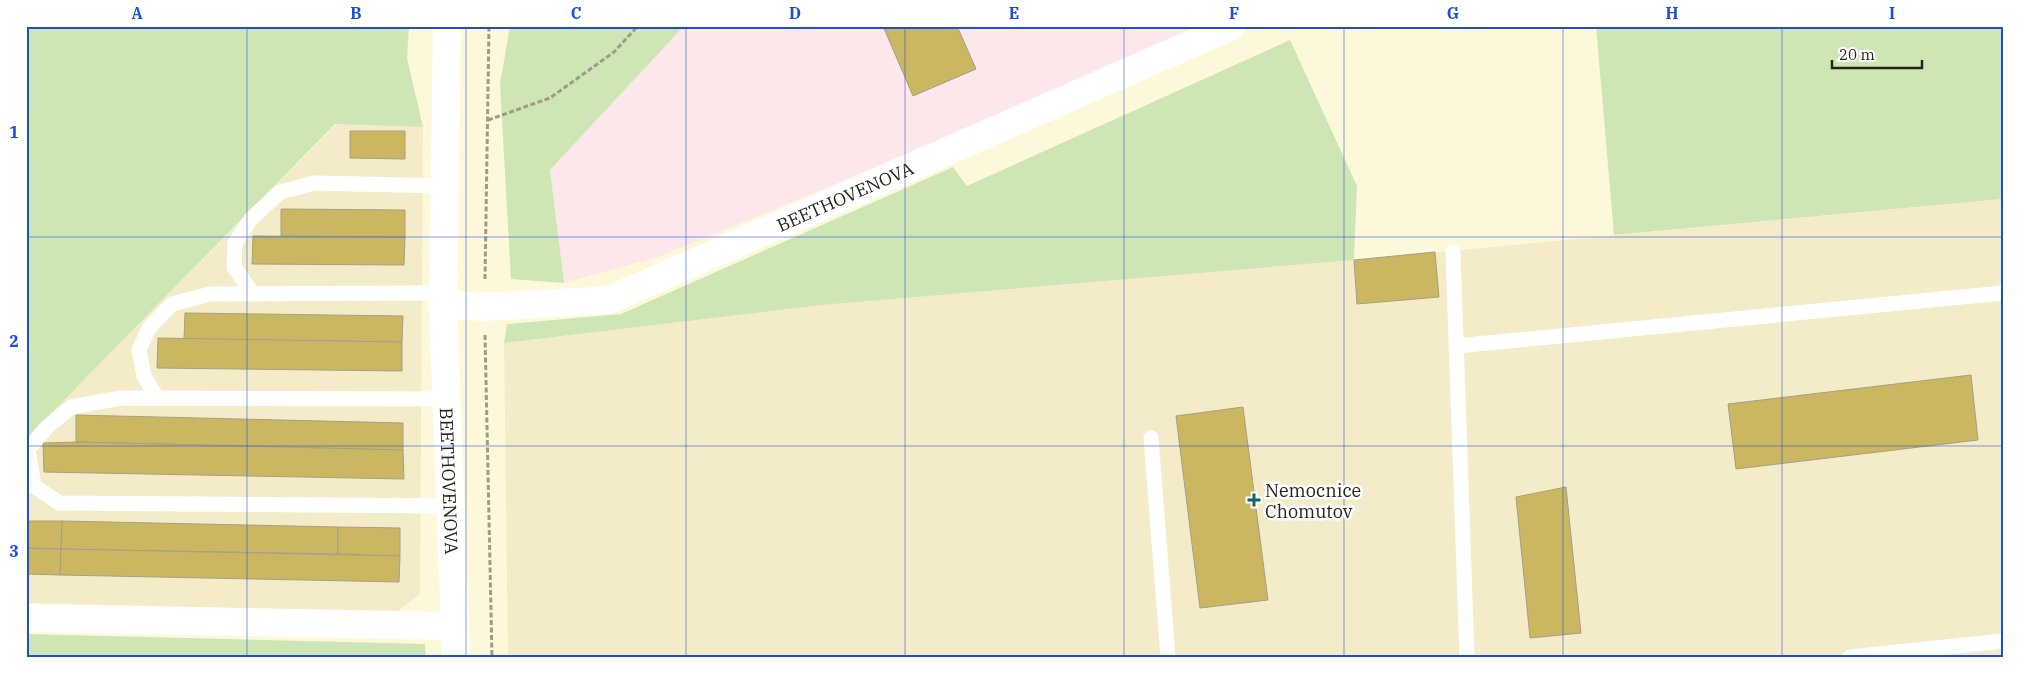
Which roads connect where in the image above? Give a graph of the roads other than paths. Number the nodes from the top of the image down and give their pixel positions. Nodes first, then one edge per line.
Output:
1 (447, 26) edge
2 (1232, 26) edge
3 (444, 186) junction
4 (1453, 252) dead end
5 (2003, 293) edge
6 (253, 294) junction
7 (443, 298) junction
8 (1456, 346) junction
9 (157, 398) junction
10 (446, 399) junction
11 (1151, 438) dead end
12 (450, 506) junction
13 (26, 618) edge
14 (454, 626) junction
15 (2003, 641) edge
16 (1961, 651) edge
17 (456, 657) edge
18 (1168, 657) edge
19 (1467, 657) edge
20 (1850, 657) edge

1 - 3 street, BEETHOVENOVA
2 - 7 street, BEETHOVENOVA
3 - 6 lane
3 - 7 street, BEETHOVENOVA
4 - 8 lane
5 - 8 lane
6 - 7 lane
6 - 9 lane
7 - 10 street, BEETHOVENOVA
8 - 19 lane
9 - 10 lane
9 - 12 lane
10 - 12 street, BEETHOVENOVA
11 - 18 lane
12 - 14 street, BEETHOVENOVA
13 - 14 street
14 - 17 street, BEETHOVENOVA
15 - 16 lane
16 - 20 lane

